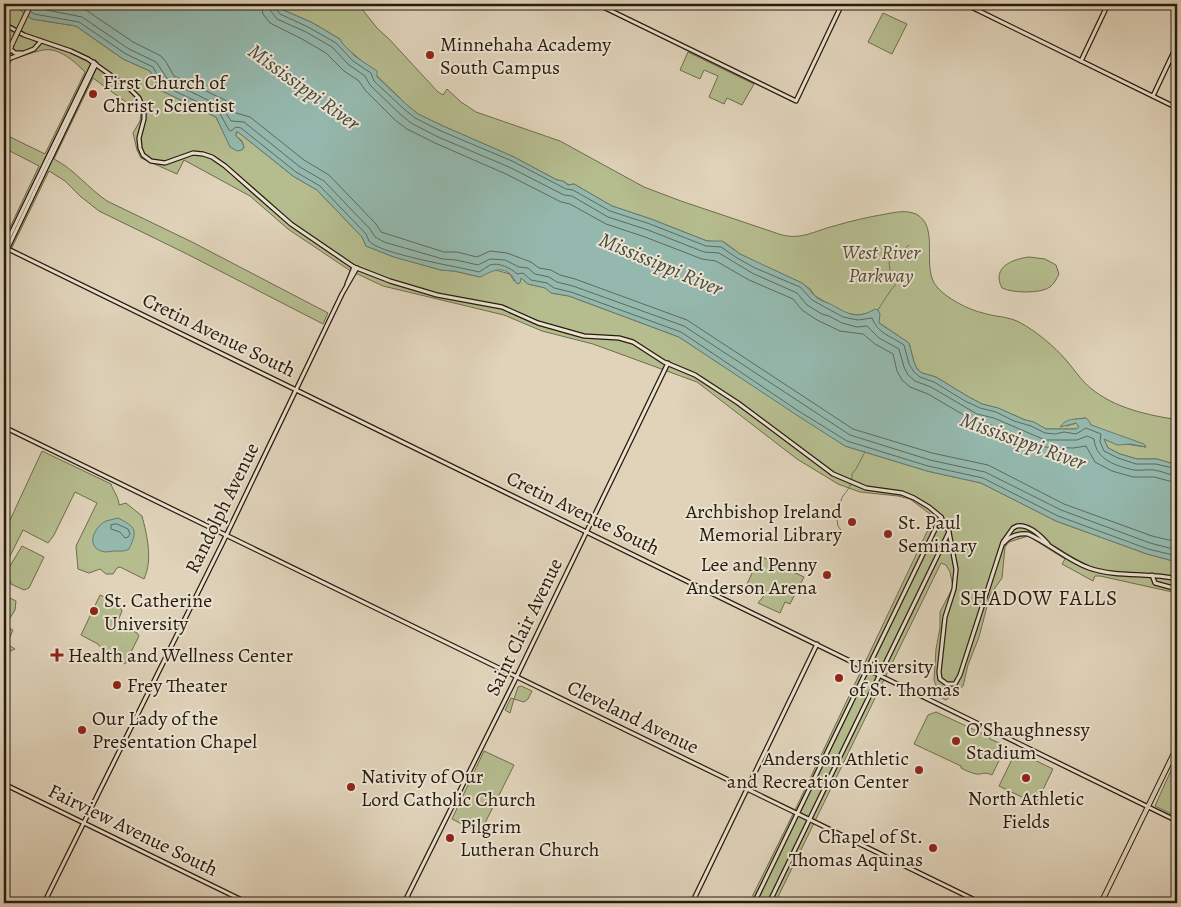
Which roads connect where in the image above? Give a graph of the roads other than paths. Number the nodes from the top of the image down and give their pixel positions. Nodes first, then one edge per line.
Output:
1 (31, 4) edge
2 (597, 4) edge
3 (842, 4) edge
4 (965, 4) edge
5 (1108, 4) edge
6 (4, 24) edge
7 (41, 41) junction
8 (1177, 45) edge
9 (11, 47) junction
10 (22, 53) junction
11 (4, 60) edge
12 (1081, 61) junction
13 (95, 63) junction
14 (1153, 96) junction
15 (1177, 108) edge
16 (5, 248) edge
17 (4, 256) edge
18 (355, 267) junction
19 (668, 363) junction
20 (296, 390) junction
21 (4, 427) edge
22 (941, 517) junction
23 (587, 532) junction
24 (949, 532) junction
25 (226, 535) junction
26 (1048, 544) junction
27 (1002, 548) junction
28 (1152, 575) junction
29 (1177, 579) edge
30 (1177, 589) edge
31 (818, 644) junction
32 (867, 669) junction
33 (517, 676) junction
34 (880, 676) junction
35 (1177, 747) edge
36 (4, 784) edge
37 (748, 790) junction
38 (1148, 807) junction
39 (797, 813) junction
40 (810, 819) junction
41 (1177, 821) edge
42 (84, 823) junction
43 (44, 903) edge
44 (248, 903) edge
45 (404, 903) edge
46 (692, 903) edge
47 (754, 903) edge
48 (769, 903) edge
49 (980, 903) edge
50 (1101, 903) edge

1 - 9 main road, bridge
2 - 3 street
4 - 12 street
5 - 12 street
6 - 7 street
7 - 10 street
7 - 13 street
8 - 14 street
9 - 10 street
9 - 11 main road
10 - 11 street
12 - 14 street
13 - 16 street
13 - 18 street
14 - 15 street
16 - 17 street
16 - 20 street, Cretin Avenue South
18 - 19 street
18 - 20 street, Randolph Avenue
19 - 22 street
19 - 23 street, Saint Clair Avenue
20 - 23 street, Cretin Avenue South
20 - 25 street, Randolph Avenue
21 - 25 street, Cleveland Avenue
22 - 24 street
22 - 32 street
23 - 31 street, Cretin Avenue South
23 - 33 street, Saint Clair Avenue
24 - 27 street
24 - 34 street
25 - 33 street, Cleveland Avenue
25 - 42 street, Randolph Avenue
26 - 27 street
26 - 27 street
26 - 28 street
28 - 29 street
28 - 30 street
31 - 32 street, Cretin Avenue South
31 - 37 street
32 - 34 street, Cretin Avenue South
32 - 39 street
33 - 37 street, Cleveland Avenue
33 - 45 street, Saint Clair Avenue
34 - 38 street, Cretin Avenue South
34 - 40 street
35 - 38 main road
36 - 42 street, Fairview Avenue South
37 - 39 street, Cleveland Avenue
37 - 46 street
38 - 41 street, Cretin Avenue South
38 - 50 main road
39 - 40 street, Cleveland Avenue
39 - 47 street
40 - 48 street
40 - 49 street, Cleveland Avenue
42 - 43 street, Randolph Avenue
42 - 44 street, Fairview Avenue South

